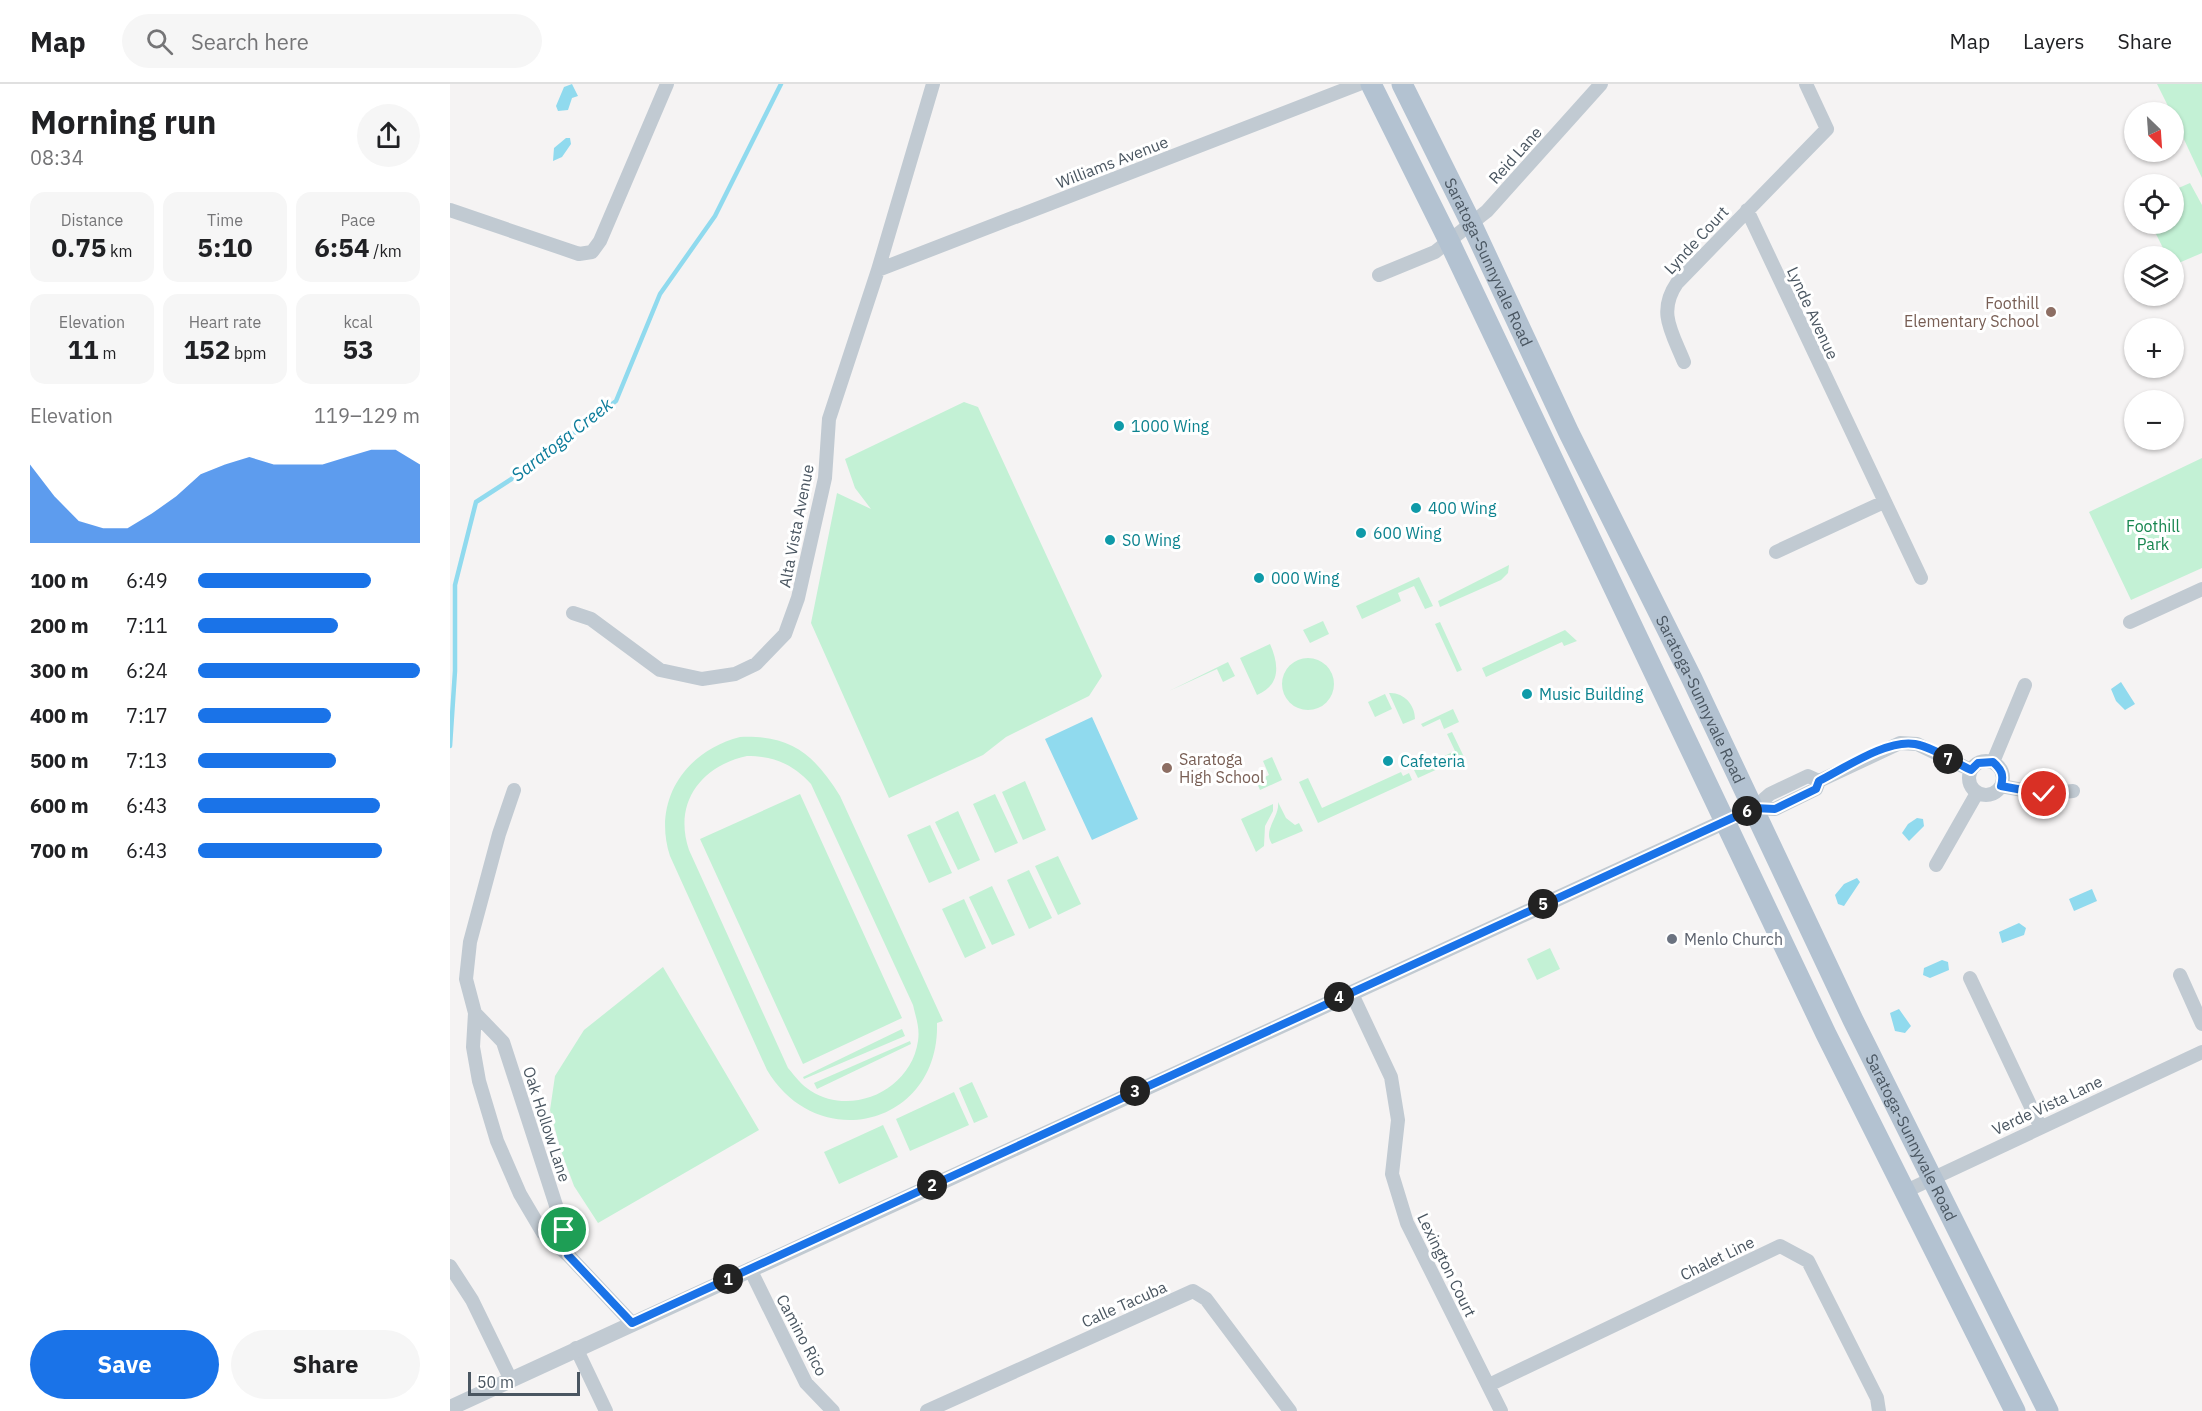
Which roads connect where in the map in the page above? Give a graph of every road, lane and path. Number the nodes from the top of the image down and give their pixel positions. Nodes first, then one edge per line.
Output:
1 (667, 84) edge
2 (933, 84) edge
3 (1359, 84) edge
4 (1371, 84) edge
5 (1402, 84) edge
6 (1601, 84) edge
7 (1806, 84) edge
8 (450, 210) edge
9 (1747, 210) junction
10 (1471, 223) junction
11 (1449, 241) junction
12 (878, 270) junction
13 (1378, 275) dead end
14 (1684, 362) dead end
15 (1884, 502) junction
16 (1776, 552) dead end
17 (1921, 578) dead end
18 (2202, 589) edge
19 (573, 613) dead end
20 (2130, 622) dead end
21 (2025, 685) dead end
22 (1993, 762) junction
23 (1971, 770) junction
24 (2001, 786) junction
25 (514, 790) dead end
26 (2073, 791) dead end
27 (1977, 793) junction
28 (1754, 808) junction
29 (1724, 822) junction
30 (1936, 865) dead end
31 (2180, 975) dead end
32 (1971, 978) dead end
33 (1351, 992) junction
34 (475, 1013) junction
35 (2202, 1024) edge
36 (2202, 1053) edge
37 (2040, 1126) junction
38 (1933, 1176) junction
39 (1906, 1191) junction
40 (568, 1255) junction
41 (450, 1266) edge
42 (750, 1269) junction
43 (632, 1323) junction
44 (576, 1348) junction
45 (510, 1378) junction
46 (1489, 1385) junction
47 (450, 1408) edge
48 (606, 1411) edge
49 (833, 1411) edge
50 (927, 1411) edge
51 (1290, 1411) edge
52 (1501, 1411) edge
53 (1879, 1411) edge
54 (2015, 1411) edge
55 (2048, 1411) edge

1 - 8 street
2 - 12 street, Alta Vista Avenue
3 - 12 street, Williams Avenue
4 - 11 main road, Saratoga-Sunnyvale Road
5 - 10 main road, Saratoga-Sunnyvale Road
6 - 10 street, Reid Lane
7 - 9 street
9 - 14 street, Lynde Court
9 - 15 street, Lynde Avenue
10 - 11 street, Reid Lane
10 - 28 main road, Saratoga-Sunnyvale Road
11 - 13 street, Reid Lane
11 - 29 main road, Saratoga-Sunnyvale Road
12 - 19 street, Alta Vista Avenue
15 - 16 street
15 - 17 street, Lynde Avenue
18 - 20 street
21 - 22 street
22 - 23 street
22 - 24 street
23 - 27 street
23 - 28 street
24 - 26 street
24 - 27 street
25 - 34 street, Oak Hollow Lane
27 - 30 street
28 - 29 street
28 - 38 main road, Saratoga-Sunnyvale Road
29 - 33 street
29 - 39 main road, Saratoga-Sunnyvale Road
31 - 35 street
32 - 37 street
33 - 42 street
33 - 46 street, Lexington Court
34 - 40 street, Oak Hollow Lane
34 - 40 street, Oak Hollow Lane
36 - 37 street, Verde Vista Lane
37 - 38 street, Verde Vista Lane
38 - 39 street, Verde Vista Lane
38 - 55 main road, Saratoga-Sunnyvale Road
39 - 54 main road, Saratoga-Sunnyvale Road
40 - 43 street, Oak Hollow Lane
41 - 45 street
42 - 43 street
42 - 49 street, Camino Rico
43 - 44 street
44 - 45 street
44 - 48 street
45 - 47 street
46 - 52 street, Lexington Court
46 - 53 street, Chalet Line
50 - 51 street, Calle Tacuba

